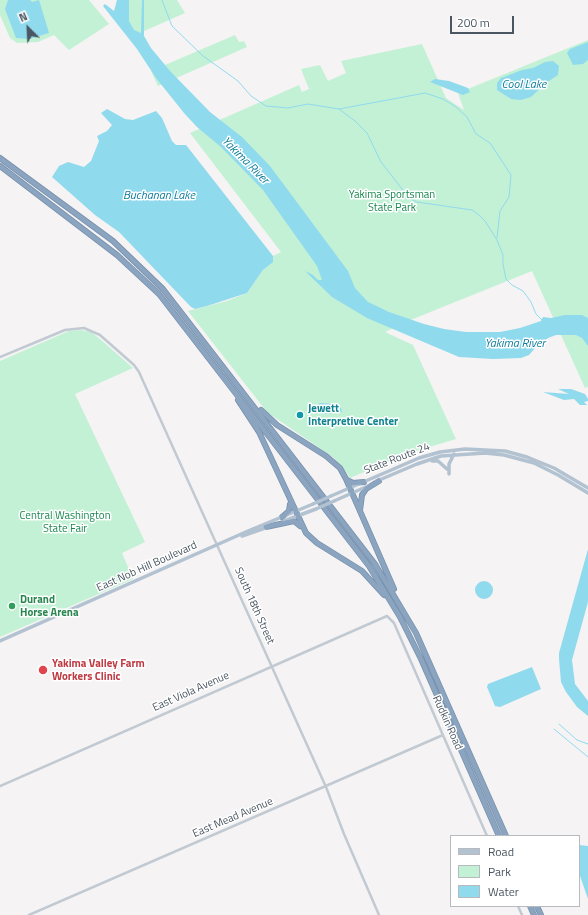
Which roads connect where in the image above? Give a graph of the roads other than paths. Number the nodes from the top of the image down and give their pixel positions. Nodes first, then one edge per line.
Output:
1 (0, 158) edge
2 (0, 166) edge
3 (210, 349) junction
4 (0, 357) edge
5 (209, 357) junction
6 (454, 454) junction
7 (429, 460) junction
8 (447, 469) dead end
9 (449, 474) dead end
10 (346, 479) junction
11 (379, 481) junction
12 (364, 482) junction
13 (573, 482) junction
14 (349, 488) junction
15 (588, 488) edge
16 (352, 493) junction
17 (588, 493) edge
18 (331, 496) joint
19 (290, 501) junction
20 (360, 511) junction
21 (295, 512) junction
22 (282, 517) junction
23 (297, 517) junction
24 (266, 527) junction
25 (306, 533) junction
26 (235, 538) junction
27 (218, 545) junction
28 (403, 609) junction
29 (390, 617) joint
30 (0, 641) edge
31 (421, 659) junction
32 (271, 666) junction
33 (444, 735) junction
34 (0, 786) edge
35 (326, 787) junction
36 (487, 835) edge
37 (499, 835) edge
38 (506, 835) edge
39 (29, 915) edge
40 (379, 915) edge

1 - 3 highway
2 - 5 highway
3 - 10 highway
3 - 28 highway
4 - 27 street, South 18th Street
5 - 19 highway
5 - 31 highway
6 - 7 main road, State Route 24
6 - 9 main road
6 - 13 main road, State Route 24
7 - 8 main road
7 - 11 main road, State Route 24
10 - 12 highway
10 - 14 highway
11 - 16 main road, State Route 24
11 - 20 highway
12 - 13 main road, State Route 24
12 - 14 main road, State Route 24
13 - 15 main road, State Route 24
13 - 17 main road, State Route 24
14 - 16 highway
14 - 18 main road, State Route 24
16 - 20 highway
16 - 23 main road, East Nob Hill Boulevard, bridge
18 - 21 main road, East Nob Hill Boulevard, bridge
19 - 21 highway
19 - 22 highway
20 - 28 highway
21 - 22 main road, East Nob Hill Boulevard
21 - 23 highway
22 - 26 main road, East Nob Hill Boulevard
23 - 24 main road, East Nob Hill Boulevard
23 - 25 highway
24 - 25 highway
24 - 26 main road, East Nob Hill Boulevard
25 - 31 highway
26 - 27 main road, East Nob Hill Boulevard
27 - 30 main road, East Nob Hill Boulevard
27 - 32 street, South 18th Street
28 - 38 highway
29 - 32 street, East Viola Avenue
29 - 33 street, Rudkin Road
31 - 37 highway
32 - 34 street, East Viola Avenue
32 - 35 street, South 18th Street
33 - 35 street, East Mead Avenue
33 - 36 street, Rudkin Road
35 - 39 street, East Mead Avenue
35 - 40 street, South 18th Street

